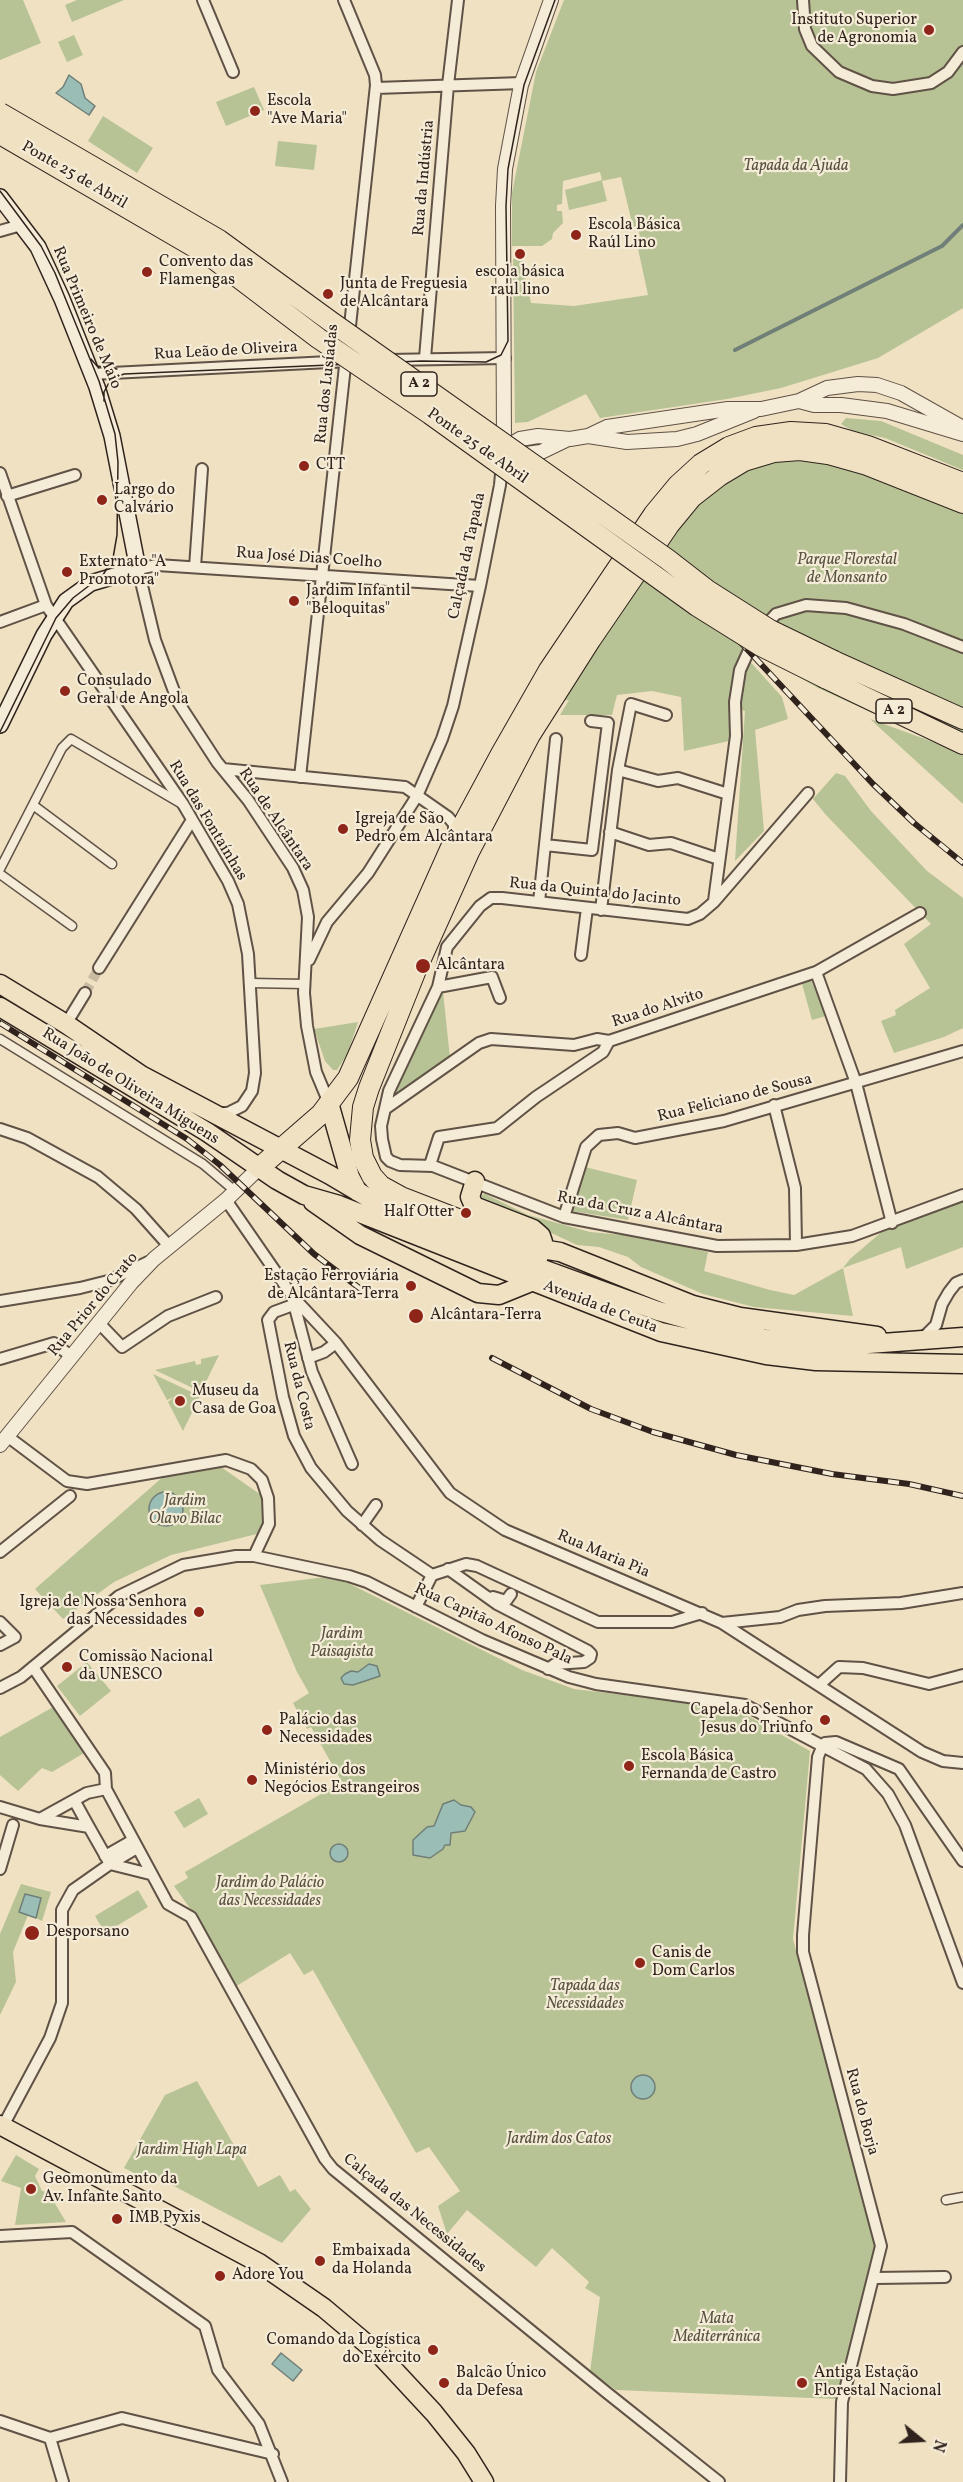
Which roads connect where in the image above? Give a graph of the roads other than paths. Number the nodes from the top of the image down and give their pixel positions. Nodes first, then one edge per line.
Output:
1 (203, 0) edge
2 (344, 0) edge
3 (458, 0) edge
4 (551, 0) edge
5 (803, 0) edge
6 (963, 52) edge
7 (234, 72) dead end
8 (522, 82) junction
9 (448, 85) junction
10 (376, 88) junction
11 (0, 113) edge
12 (0, 134) edge
13 (0, 196) edge
14 (21, 225) junction
15 (0, 231) edge
16 (425, 358) junction
17 (505, 358) junction
18 (346, 361) junction
19 (92, 374) junction
20 (799, 401) junction
21 (761, 409) junction
22 (963, 428) edge
23 (963, 434) edge
24 (588, 436) junction
25 (504, 448) junction
26 (202, 469) dead end
27 (0, 474) edge
28 (75, 475) dead end
29 (963, 483) edge
30 (7, 496) junction
31 (963, 503) edge
32 (195, 567) junction
33 (138, 569) junction
34 (102, 570) dead end
35 (322, 574) junction
36 (91, 583) junction
37 (480, 586) junction
38 (50, 611) junction
39 (0, 622) edge
40 (963, 647) edge
41 (830, 670) junction
42 (666, 715) dead end
43 (963, 720) edge
44 (591, 721) dead end
45 (0, 725) edge
46 (556, 739) dead end
47 (963, 744) edge
48 (223, 769) junction
49 (618, 770) junction
50 (300, 777) junction
51 (728, 794) junction
52 (808, 794) dead end
53 (417, 796) junction
54 (183, 804) junction
55 (33, 805) junction
56 (192, 820) junction
57 (610, 832) junction
58 (452, 845) junction
59 (544, 845) junction
60 (719, 859) junction
61 (112, 864) dead end
62 (0, 869) edge
63 (0, 874) edge
64 (539, 902) junction
65 (714, 902) junction
66 (587, 908) junction
67 (601, 910) junction
68 (920, 913) dead end
69 (72, 926) dead end
70 (581, 956) dead end
71 (99, 968) tunnel mouth
72 (816, 972) junction
73 (305, 980) junction
74 (250, 983) junction
75 (0, 984) edge
76 (438, 987) junction
77 (85, 993) tunnel mouth
78 (500, 998) dead end
79 (0, 1007) edge
80 (66, 1024) junction
81 (0, 1039) edge
82 (609, 1041) junction
83 (963, 1051) edge
84 (856, 1083) junction
85 (329, 1103) junction
86 (774, 1105) junction
87 (385, 1109) junction
88 (212, 1113) junction
89 (0, 1129) edge
90 (280, 1150) junction
91 (430, 1165) junction
92 (260, 1168) junction
93 (475, 1181) junction
94 (358, 1192) junction
95 (230, 1195) junction
96 (304, 1195) junction
97 (963, 1195) edge
98 (564, 1217) junction
99 (892, 1223) junction
100 (796, 1245) junction
101 (169, 1246) junction
102 (527, 1258) junction
103 (154, 1259) junction
104 (963, 1280) edge
105 (216, 1297) dead end
106 (0, 1301) edge
107 (293, 1301) junction
108 (99, 1323) junction
109 (963, 1337) edge
110 (918, 1341) junction
111 (336, 1343) junction
112 (72, 1357) junction
113 (308, 1358) junction
114 (0, 1359) edge
115 (963, 1364) edge
116 (3, 1441) edge
117 (352, 1464) dead end
118 (70, 1496) dead end
119 (376, 1504) dead end
120 (362, 1525) junction
121 (0, 1552) edge
122 (254, 1556) junction
123 (448, 1569) junction
124 (432, 1575) junction
125 (511, 1593) dead end
126 (963, 1593) edge
127 (484, 1594) junction
128 (416, 1607) junction
129 (702, 1613) junction
130 (0, 1622) edge
131 (722, 1623) junction
132 (0, 1645) edge
133 (33, 1667) junction
134 (548, 1669) junction
135 (963, 1675) edge
136 (819, 1685) junction
137 (0, 1688) edge
138 (822, 1747) junction
139 (963, 1763) edge
140 (106, 1789) junction
141 (74, 1800) junction
142 (0, 1807) edge
143 (17, 1812) junction
144 (40, 1819) junction
145 (13, 1825) junction
146 (88, 1827) junction
147 (0, 1838) edge
148 (135, 1844) junction
149 (107, 1860) junction
150 (963, 1861) edge
151 (0, 1869) edge
152 (150, 1874) junction
153 (962, 1978) edge
154 (2, 2125) edge
155 (963, 2197) edge
156 (946, 2200) dead end
157 (0, 2236) edge
158 (945, 2277) dead end
159 (874, 2278) junction
160 (0, 2421) edge
161 (50, 2438) junction
162 (273, 2454) junction
163 (63, 2482) edge
164 (282, 2482) edge
165 (484, 2482) edge
166 (720, 2482) edge
167 (840, 2482) edge

1 - 7 street
2 - 10 street, Rua dos Lusíadas
3 - 9 street, Rua da Indústria
4 - 8 street, Calçada da Tapada
5 - 6 street
8 - 9 street
8 - 17 street, Calçada da Tapada
9 - 10 street
9 - 16 street, Rua da Indústria
10 - 18 street, Rua dos Lusíadas
11 - 41 highway, Ponte 25 de Abril / A 2, bridge
12 - 41 highway, Ponte 25 de Abril / A 2, bridge
13 - 14 main road, Rua Primeiro de Maio
14 - 15 street
14 - 19 main road, Rua Primeiro de Maio
16 - 17 street, Rua Leão de Oliveira
16 - 18 street, Rua Leão de Oliveira
17 - 25 street, Calçada da Tapada
18 - 19 street, Rua Leão de Oliveira
18 - 35 street, Rua dos Lusíadas
19 - 33 main road, Rua Primeiro de Maio
20 - 21 street
20 - 22 street
20 - 23 street
21 - 24 street
21 - 24 street
24 - 25 street
25 - 37 street, Calçada da Tapada
26 - 32 street
27 - 30 street, Rua das Fontaínhas
28 - 30 street
29 - 58 highway
30 - 38 street, Rua das Fontaínhas
31 - 102 highway
32 - 33 street, Rua José Dias Coelho
32 - 35 street, Rua José Dias Coelho
33 - 36 main road
33 - 48 street, Rua de Alcântara
34 - 36 street
35 - 37 street, Rua José Dias Coelho
35 - 50 street, Rua dos Lusíadas
36 - 38 main road
37 - 53 street, Calçada da Tapada
38 - 39 street
38 - 45 main road
38 - 54 street, Rua das Fontaínhas
40 - 51 street
41 - 43 highway, Ponte 25 de Abril / A 2
41 - 47 highway, Ponte 25 de Abril / A 2
42 - 49 street
44 - 59 street
46 - 59 street
48 - 50 street
48 - 73 street, Rua de Alcântara
49 - 51 street
49 - 57 street
50 - 53 street
51 - 60 street
52 - 65 street, Rua da Quinta do Jacinto
53 - 58 street
53 - 73 street, Calçada da Tapada
54 - 55 street
54 - 56 street, Rua das Fontaínhas
55 - 61 street
55 - 62 street
56 - 71 street
56 - 74 street, Rua das Fontaínhas
57 - 60 street
57 - 67 street
58 - 85 highway
59 - 64 street
60 - 65 street
63 - 69 street
64 - 66 street, Rua da Quinta do Jacinto
64 - 76 street, Rua da Quinta do Jacinto
65 - 67 street, Rua da Quinta do Jacinto
66 - 67 street, Rua da Quinta do Jacinto
66 - 70 street
68 - 72 street, Rua do Alvito
72 - 82 street, Rua do Alvito
72 - 84 street
73 - 74 street
73 - 85 street, Rua de Alcântara
74 - 88 street, Rua das Fontaínhas
75 - 80 main road, Rua João de Oliveira Miguens
76 - 78 street
76 - 87 street, Rua da Quinta do Jacinto
77 - 80 street
79 - 92 main road, Rua João de Oliveira Miguens
80 - 88 main road, Rua João de Oliveira Miguens
81 - 95 street
82 - 87 street, Rua do Alvito
82 - 91 street
83 - 84 street, Rua Feliciano de Sousa
84 - 86 street, Rua Feliciano de Sousa
84 - 99 street
85 - 90 highway
85 - 94 main road
86 - 98 street, Rua Feliciano de Sousa
86 - 100 street
87 - 91 street, Rua da Cruz a Alcântara
88 - 90 main road, Rua João de Oliveira Miguens
89 - 101 street
90 - 92 highway
90 - 94 main road, Rua João de Oliveira Miguens
91 - 93 street, Rua da Cruz a Alcântara
92 - 95 street, Rua Prior do Crato
92 - 96 main road, Avenida de Ceuta
93 - 98 street, Rua da Cruz a Alcântara
93 - 102 main road
94 - 102 main road, Avenida de Ceuta
95 - 101 street, Rua Prior do Crato
95 - 107 street
96 - 102 main road, Avenida de Ceuta
96 - 102 main road
97 - 99 street, Rua da Cruz a Alcântara
98 - 100 street, Rua da Cruz a Alcântara
99 - 100 street, Rua da Cruz a Alcântara
101 - 103 street, Rua Prior do Crato
102 - 110 main road
102 - 115 main road, Avenida de Ceuta
103 - 106 street
103 - 108 street, Rua Prior do Crato
104 - 110 street
105 - 108 street
107 - 111 street, Rua Maria Pia
107 - 113 street
107 - 120 street, Rua da Costa
108 - 112 street, Rua Prior do Crato
109 - 110 main road
111 - 113 street
111 - 129 street, Rua Maria Pia
112 - 114 street
112 - 116 street, Rua Prior do Crato
113 - 117 street
116 - 122 street
118 - 121 street
119 - 120 street
120 - 124 street, Rua da Costa
122 - 128 street, Rua Capitão Afonso Pala
122 - 133 street, Rua Capitão Afonso Pala
123 - 124 street
123 - 127 street
123 - 129 street
124 - 128 street
125 - 127 street
126 - 131 street
127 - 134 street
128 - 134 street, Rua Capitão Afonso Pala
129 - 131 street, Rua Maria Pia
130 - 132 street
131 - 136 street, Rua Maria Pia
133 - 137 street, Rua Capitão Afonso Pala
133 - 140 street
134 - 138 street, Rua Capitão Afonso Pala
135 - 136 street
136 - 139 street, Rua Maria Pia
138 - 150 street
138 - 153 street, Rua Capitão Afonso Pala
138 - 159 street, Rua do Borja
140 - 141 street
140 - 148 street, Calçada das Necessidades
141 - 144 street
141 - 146 street
142 - 143 street
143 - 144 street
143 - 145 street
144 - 146 street
145 - 147 street
145 - 151 street
146 - 149 street
148 - 149 street
148 - 152 street, Calçada das Necessidades
149 - 152 street
149 - 154 street
152 - 166 street, Calçada das Necessidades
154 - 165 main road
155 - 156 street
157 - 162 street
158 - 159 street
159 - 167 street, Rua do Borja
160 - 161 street
161 - 162 street
161 - 163 street
162 - 164 street

